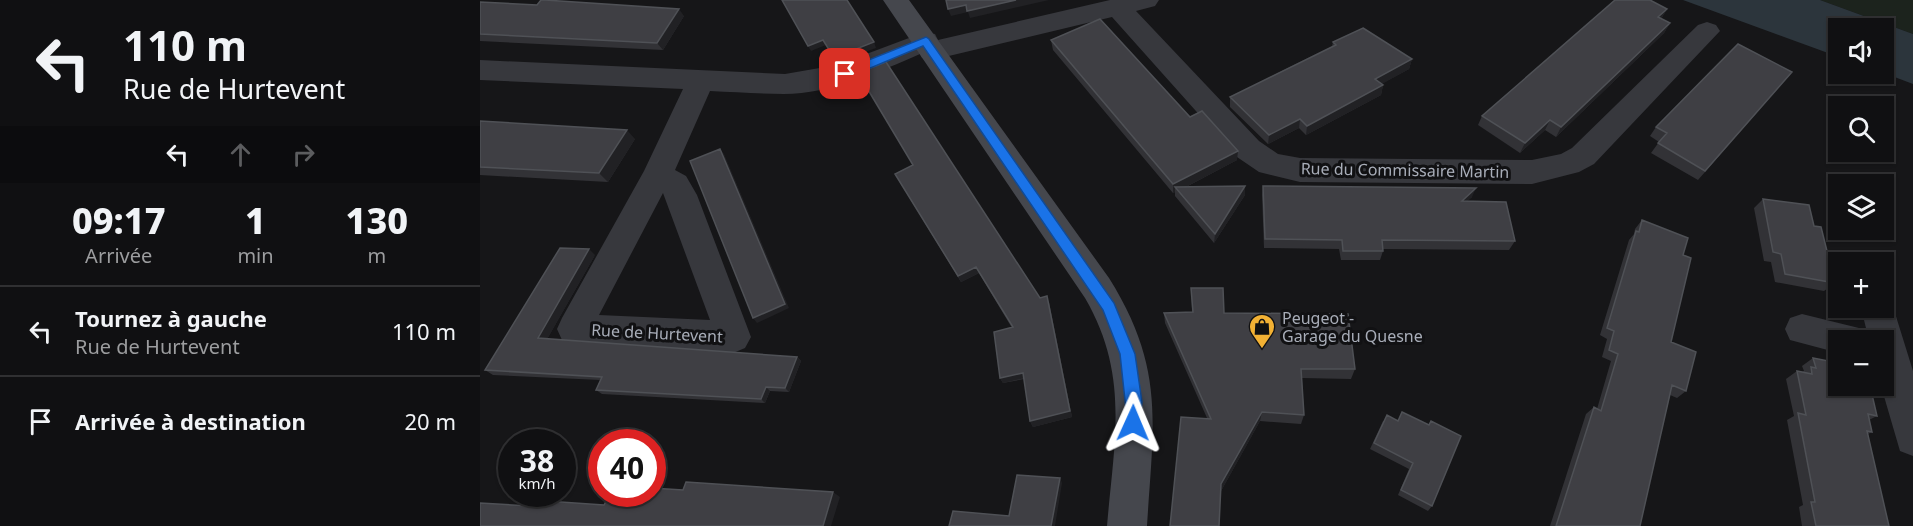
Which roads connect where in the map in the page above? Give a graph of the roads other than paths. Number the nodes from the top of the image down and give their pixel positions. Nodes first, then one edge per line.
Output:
1 (896, 0) edge
2 (1132, 3) edge
3 (1707, 31) dead end
4 (929, 46) junction
5 (480, 70) edge
6 (700, 82) junction
7 (658, 174) junction
8 (1802, 329) dead end
9 (1828, 335) edge
10 (1894, 375) edge
11 (1913, 438) edge
12 (1126, 526) edge

1 - 4 street
2 - 3 street, Rue du Commissaire Martin
2 - 4 street, Rue du Commissaire Martin
4 - 6 street
4 - 12 street
5 - 6 street
6 - 7 street, Rue de Hurtevent
7 - 7 street, Rue de Hurtevent
8 - 9 street
10 - 11 street

